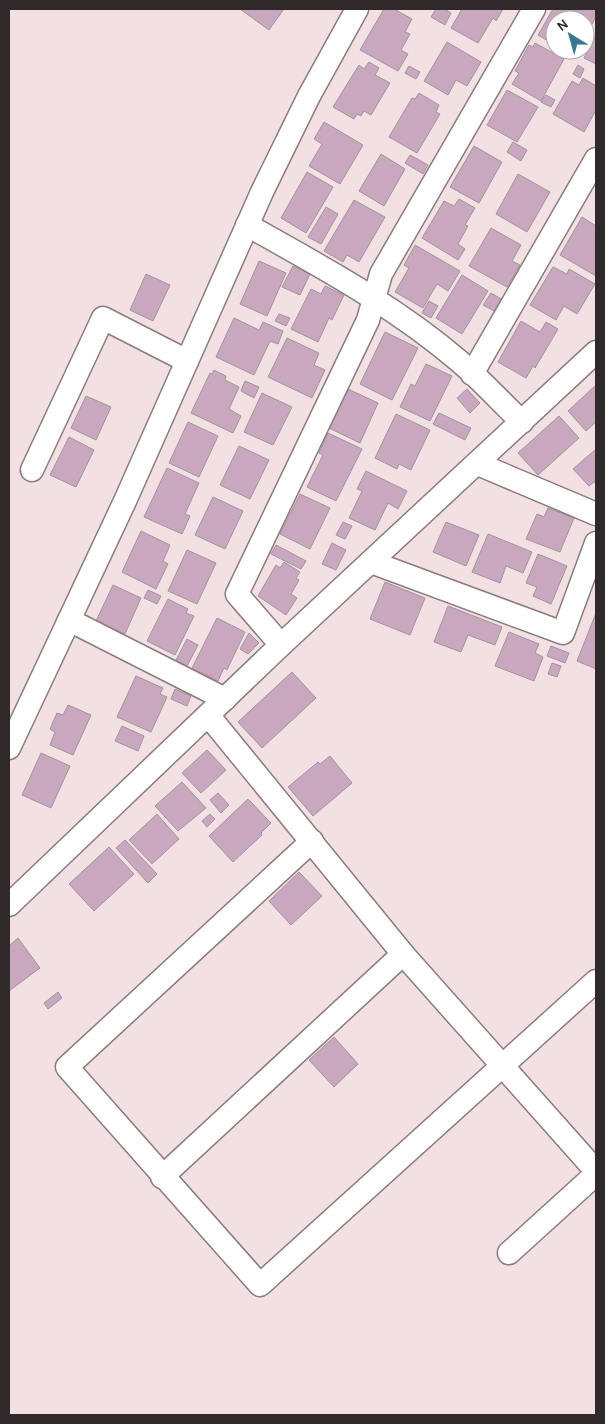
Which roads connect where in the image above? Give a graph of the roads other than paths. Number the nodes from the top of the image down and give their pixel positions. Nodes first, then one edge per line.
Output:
1 (356, 9) edge
2 (534, 9) edge
3 (596, 159) edge
4 (247, 225) junction
5 (375, 300) junction
6 (596, 352) edge
7 (187, 360) junction
8 (472, 374) junction
9 (522, 422) junction
10 (478, 464) junction
11 (32, 470) dead end
12 (596, 514) edge
13 (596, 543) edge
14 (371, 562) junction
15 (69, 620) junction
16 (281, 644) junction
17 (226, 699) junction
18 (208, 715) junction
19 (9, 748) edge
20 (312, 841) junction
21 (9, 905) edge
22 (403, 954) junction
23 (596, 981) edge
24 (503, 1067) junction
25 (596, 1173) edge
26 (162, 1177) junction
27 (509, 1253) dead end

1 - 4 street
2 - 5 street
3 - 8 street
4 - 5 street
4 - 7 street
5 - 8 street
5 - 16 street
6 - 9 street
7 - 11 street
7 - 15 street
8 - 9 street
9 - 10 street
10 - 12 street
10 - 14 street
13 - 14 street
14 - 16 street
15 - 17 street
15 - 19 street
16 - 17 street
17 - 18 street
18 - 20 street
18 - 21 street
20 - 22 street
20 - 26 street
22 - 24 street
22 - 26 street
23 - 24 street
24 - 25 street
24 - 26 street
25 - 27 street

